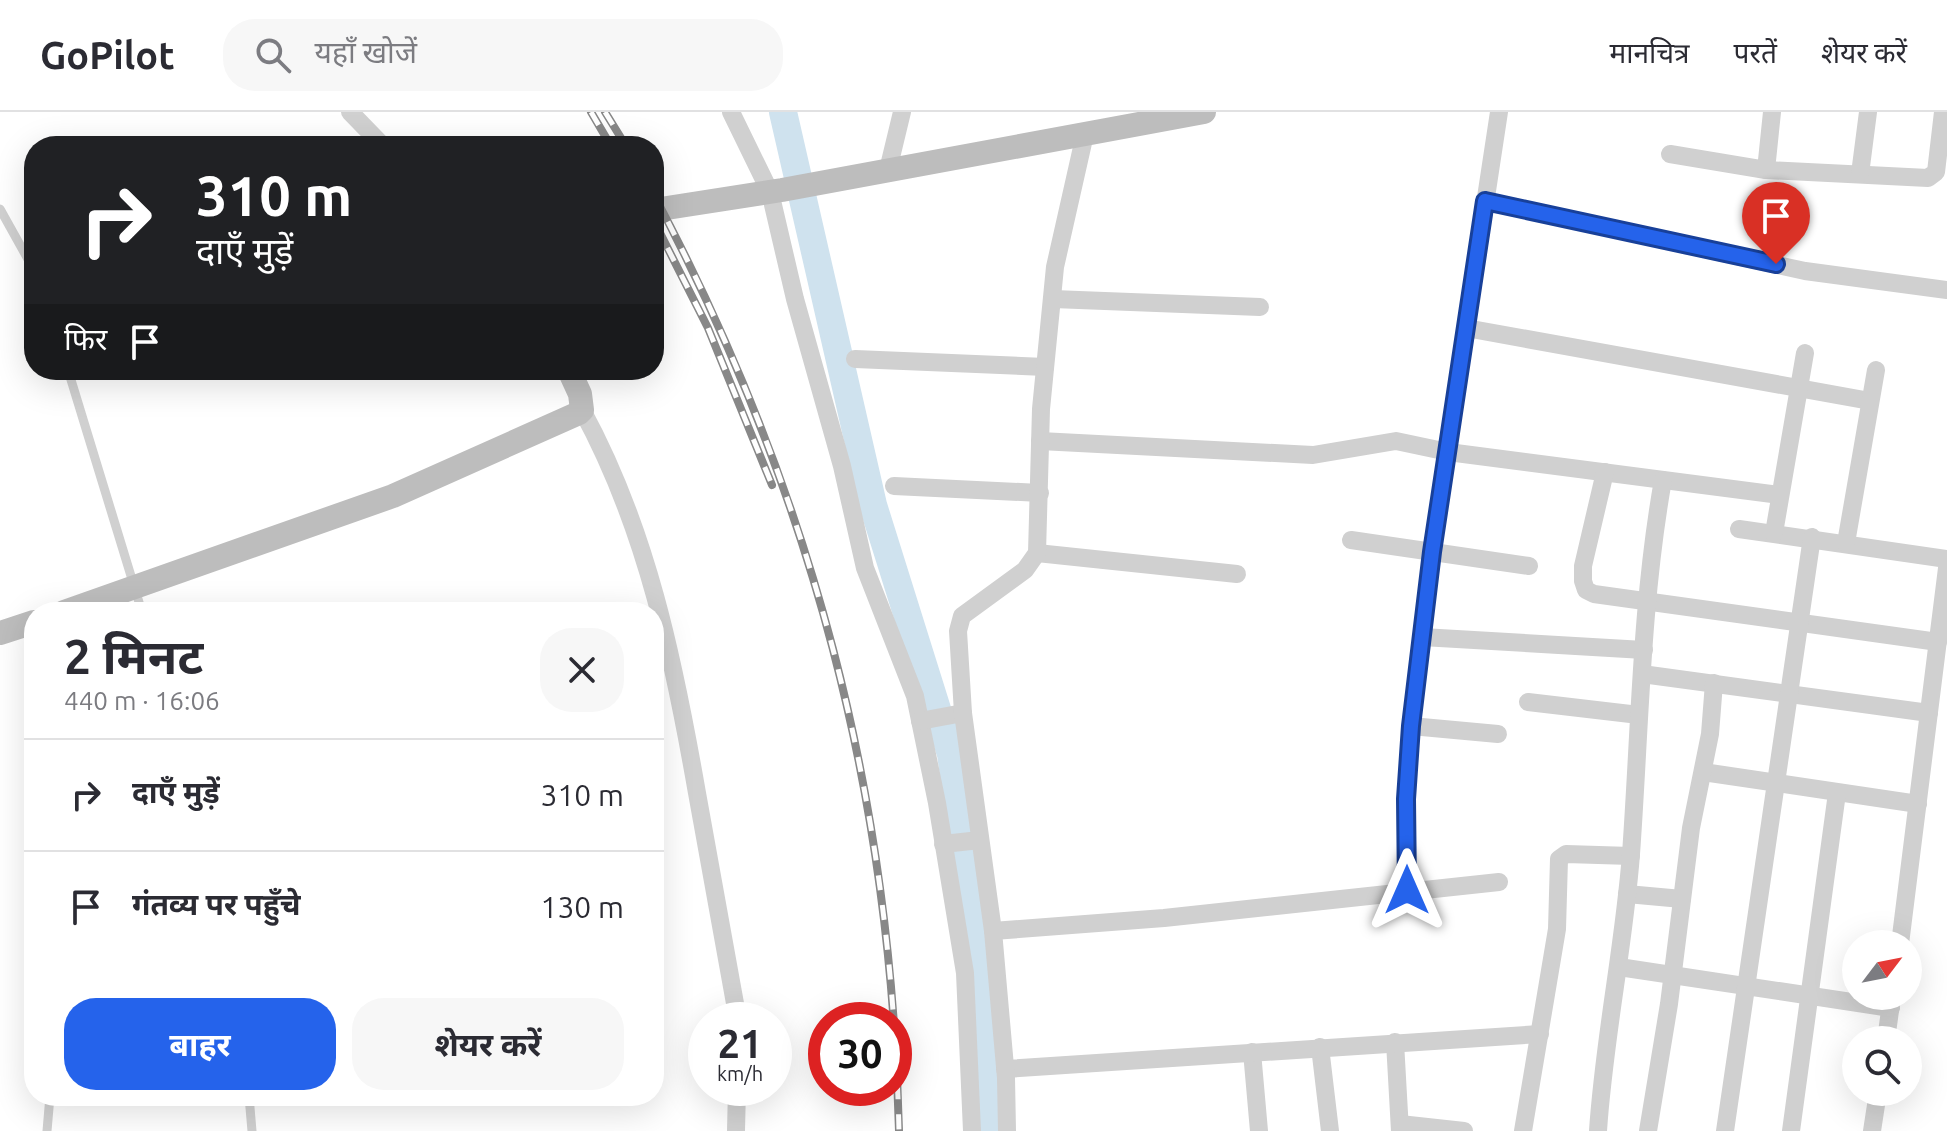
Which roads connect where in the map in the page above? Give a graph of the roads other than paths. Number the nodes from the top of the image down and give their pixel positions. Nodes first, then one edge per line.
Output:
1 (350, 112) edge
2 (731, 112) edge
3 (902, 112) edge
4 (1204, 112) edge
5 (1499, 112) edge
6 (1772, 112) edge
7 (1868, 112) edge
8 (1943, 112) edge
9 (1144, 118) edge
10 (1085, 134) junction
11 (373, 136) edge
12 (1670, 154) dead end
13 (888, 170) junction
14 (1766, 170) junction
15 (1860, 174) junction
16 (776, 191) junction
17 (1485, 201) junction
18 (664, 208) edge
19 (0, 209) edge
20 (24, 252) edge
21 (1947, 290) edge
22 (1053, 299) junction
23 (1260, 307) dead end
24 (1466, 328) junction
25 (1805, 353) dead end
26 (855, 359) dead end
27 (1045, 367) junction
28 (1876, 370) dead end
29 (71, 380) edge
30 (574, 380) edge
31 (1798, 388) junction
32 (1870, 401) junction
33 (582, 410) junction
34 (1040, 441) junction
35 (1448, 452) junction
36 (1605, 472) junction
37 (1663, 480) junction
38 (894, 486) dead end
39 (1040, 493) junction
40 (1780, 495) junction
41 (1739, 529) dead end
42 (1774, 533) junction
43 (1812, 537) junction
44 (1351, 540) dead end
45 (1846, 543) junction
46 (1432, 552) junction
47 (1037, 553) junction
48 (1947, 559) edge
49 (1529, 566) dead end
50 (1947, 568) edge
51 (1237, 574) dead end
52 (136, 588) junction
53 (1647, 600) junction
54 (94, 602) edge
55 (140, 602) edge
56 (658, 602) edge
57 (1799, 623) junction
58 (24, 625) edge
59 (664, 627) edge
60 (0, 633) edge
61 (1422, 637) junction
62 (1938, 642) junction
63 (1644, 650) junction
64 (1642, 674) junction
65 (1714, 683) junction
66 (1789, 693) junction
67 (1528, 702) dead end
68 (963, 713) junction
69 (1929, 713) junction
70 (1639, 715) junction
71 (920, 721) junction
72 (1411, 726) junction
73 (1498, 734) dead end
74 (1703, 772) junction
75 (1776, 785) junction
76 (1837, 793) junction
77 (1918, 804) junction
78 (980, 840) junction
79 (943, 844) junction
80 (1631, 856) junction
81 (1499, 882) dead end
82 (1407, 890) junction
83 (1627, 894) junction
84 (1682, 899) junction
85 (1902, 930) edge
86 (993, 931) junction
87 (1619, 967) junction
88 (1672, 975) junction
89 (1746, 986) junction
90 (1810, 996) junction
91 (1842, 998) edge
92 (735, 1002) edge
93 (1001, 1028) junction
94 (968, 1032) junction
95 (1540, 1034) junction
96 (1395, 1042) junction
97 (1320, 1047) junction
98 (1252, 1052) junction
99 (1005, 1069) junction
100 (49, 1106) edge
101 (250, 1106) edge
102 (737, 1106) edge
103 (1876, 1106) edge
104 (1400, 1128) edge
105 (47, 1131) edge
106 (252, 1131) edge
107 (736, 1131) edge
108 (972, 1131) edge
109 (1007, 1131) edge
110 (1259, 1131) edge
111 (1330, 1131) edge
112 (1464, 1131) edge
113 (1523, 1131) edge
114 (1598, 1131) edge
115 (1648, 1131) edge
116 (1725, 1131) edge
117 (1791, 1131) edge
118 (1872, 1131) edge

1 - 11 street
2 - 16 street
3 - 13 street
4 - 9 street
5 - 17 street
6 - 14 street
7 - 15 street
8 - 15 street
9 - 10 street
10 - 13 street
10 - 22 street
12 - 14 street
13 - 16 street
14 - 15 street
16 - 18 street
16 - 71 street
17 - 21 street
17 - 24 street
19 - 20 lane
22 - 23 street
22 - 27 street
24 - 31 street
24 - 35 street
25 - 31 street
26 - 27 street
27 - 34 street
28 - 32 street
29 - 52 lane
30 - 33 street
31 - 32 street
31 - 40 street
32 - 45 street
33 - 52 street
33 - 56 street
34 - 35 street
34 - 39 street
35 - 36 street
35 - 46 street
36 - 37 street
36 - 53 street
37 - 40 street
37 - 53 street
38 - 39 street
39 - 47 street
40 - 42 street
41 - 42 street
42 - 43 street
43 - 45 street
43 - 57 street
44 - 46 street
45 - 48 street
46 - 49 street
46 - 61 street
47 - 51 street
47 - 68 street
50 - 62 street
52 - 54 street
52 - 55 lane
53 - 57 street
53 - 63 street
57 - 62 street
57 - 66 street
58 - 60 street
59 - 92 street
61 - 63 street
61 - 72 street
62 - 69 street
63 - 64 street
64 - 65 street
64 - 70 street
65 - 66 street
65 - 74 street
66 - 69 street
66 - 75 street
67 - 70 street
68 - 71 street
68 - 78 street
69 - 77 street
70 - 80 street
71 - 79 street
72 - 73 street
72 - 82 street
74 - 75 street
74 - 84 street
75 - 76 street
75 - 89 street
76 - 77 street
76 - 90 street
77 - 85 street
78 - 79 street
78 - 86 street
79 - 94 street
80 - 83 street
80 - 95 street
81 - 82 street
82 - 86 street
83 - 84 street
83 - 87 street
84 - 88 street
86 - 93 street
87 - 88 street
87 - 114 street
88 - 89 street
88 - 115 street
89 - 90 street
89 - 116 street
90 - 91 street
90 - 117 street
93 - 94 street
93 - 99 street
94 - 108 street
95 - 96 street
95 - 113 street
96 - 97 street
96 - 104 street
97 - 98 street
97 - 111 street
98 - 99 street
98 - 110 street
99 - 109 street
100 - 105 lane
101 - 106 lane
102 - 107 street
103 - 118 street
104 - 112 street

